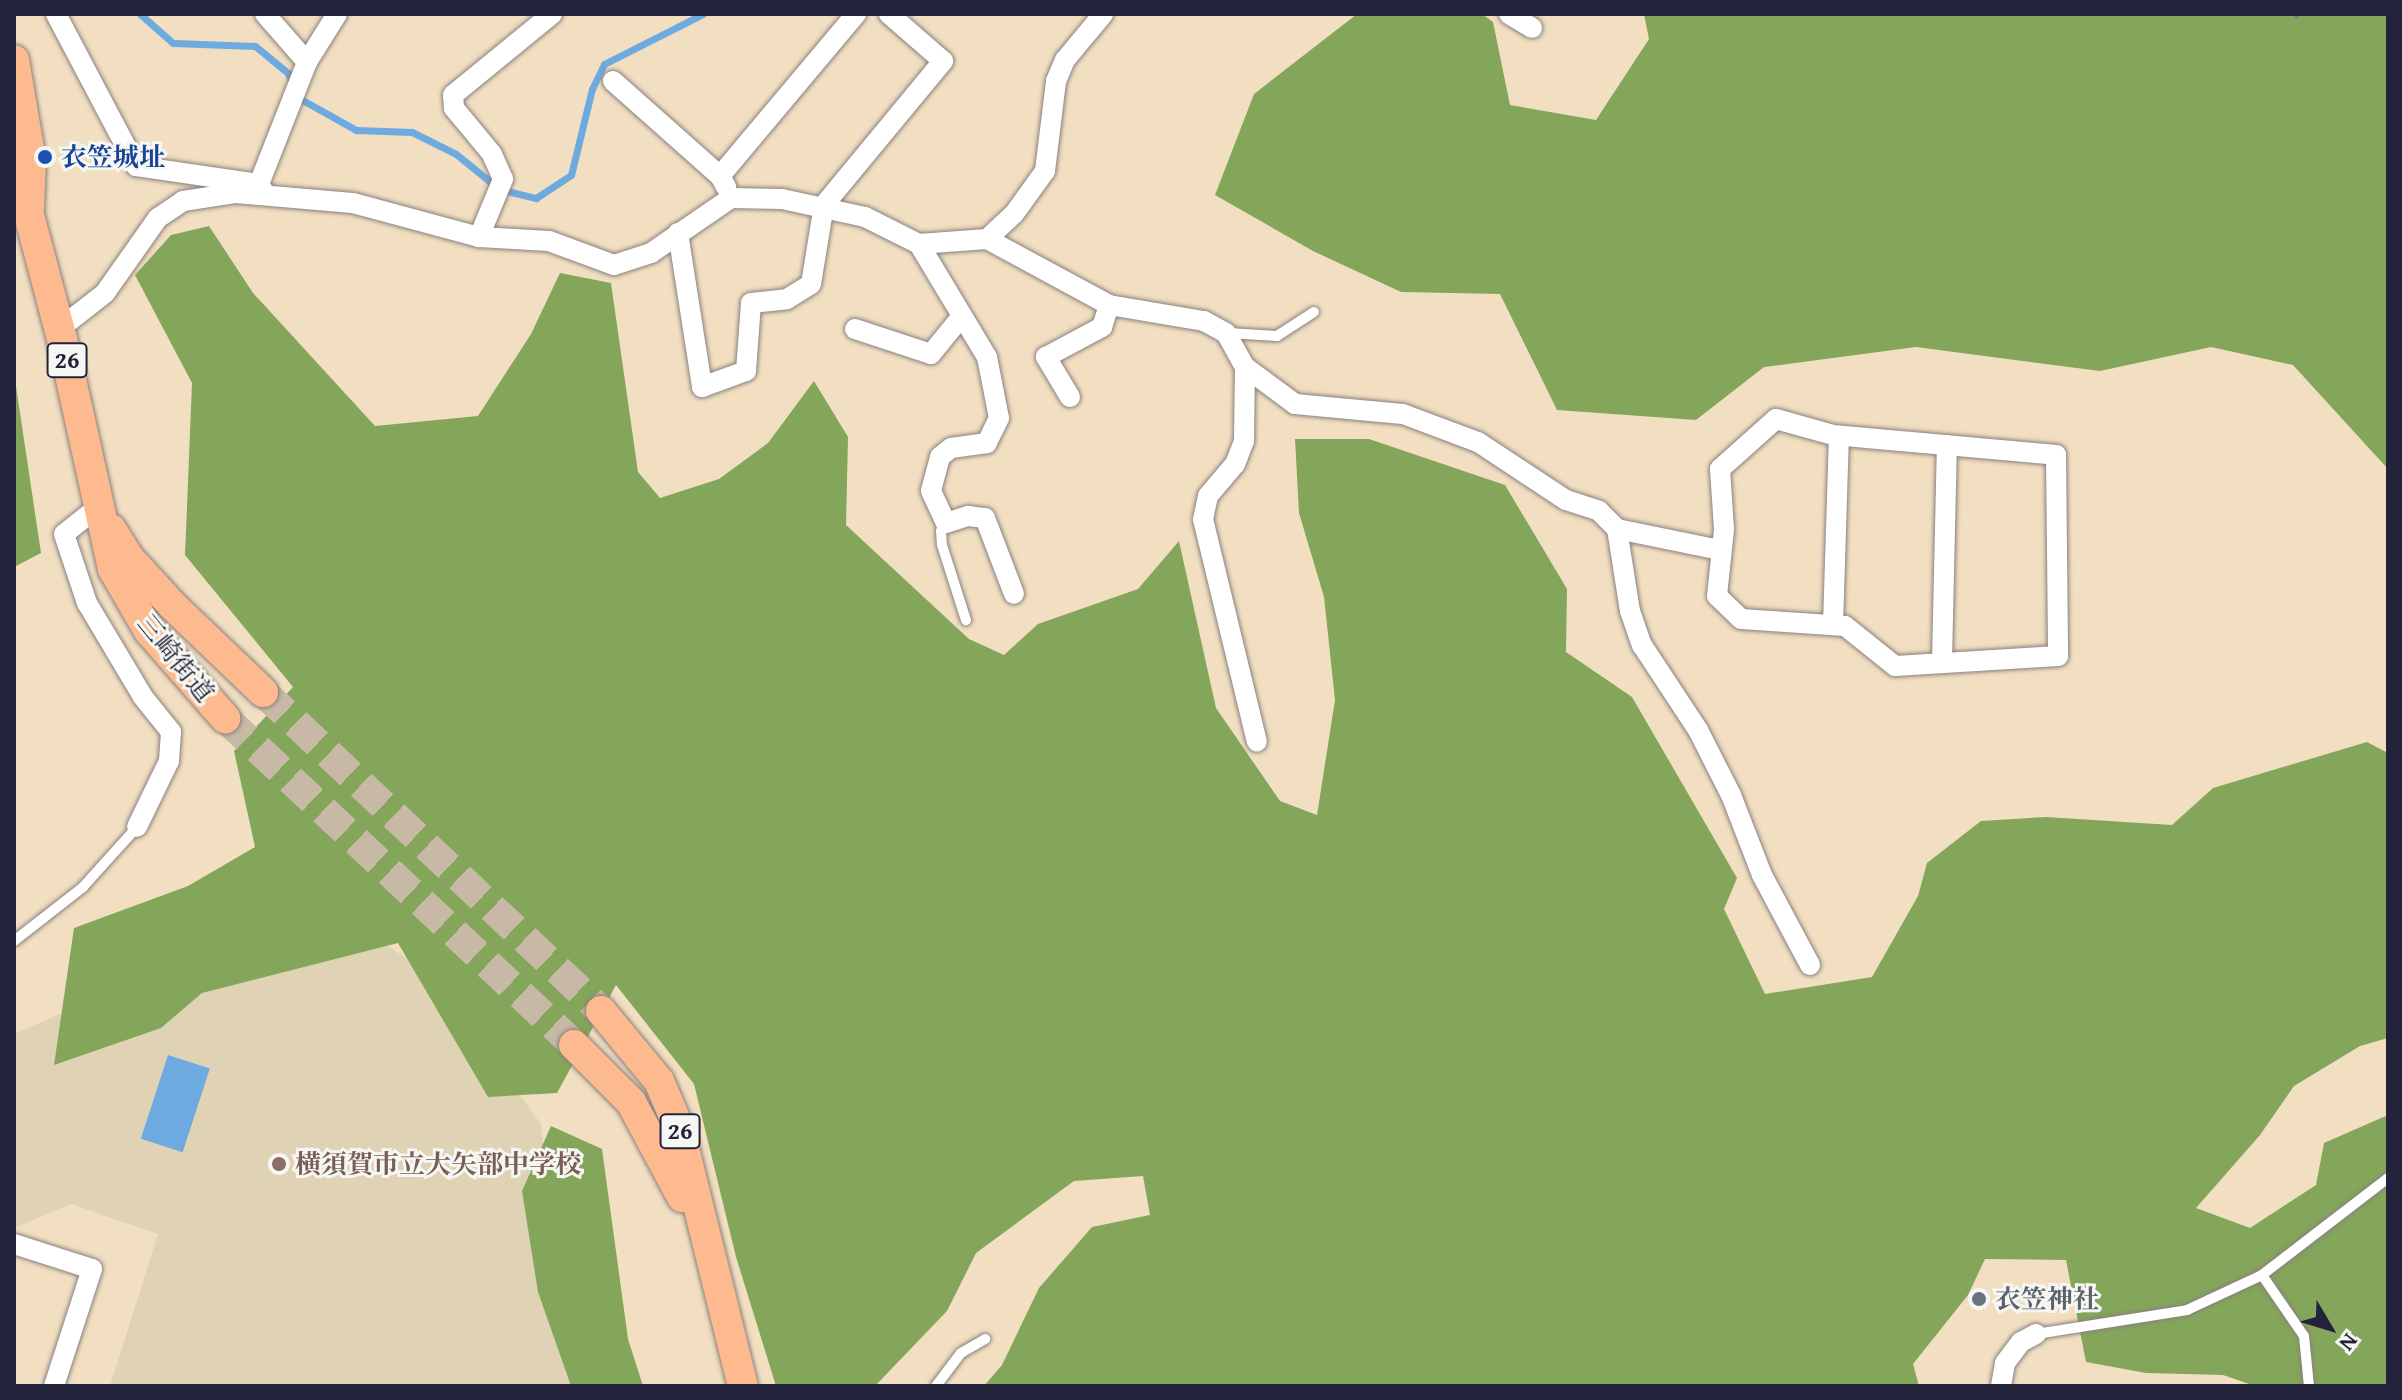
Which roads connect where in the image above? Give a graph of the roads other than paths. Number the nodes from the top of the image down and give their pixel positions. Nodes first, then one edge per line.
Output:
1 (56, 14) edge
2 (265, 14) edge
3 (337, 14) edge
4 (552, 14) edge
5 (856, 14) edge
6 (889, 14) edge
7 (1103, 14) edge
8 (1509, 14) edge
9 (1532, 28) dead end
10 (14, 60) edge
11 (307, 62) junction
12 (613, 81) dead end
13 (720, 176) junction
14 (14, 182) edge
15 (262, 189) junction
16 (731, 198) junction
17 (824, 205) junction
18 (29, 215) junction
19 (678, 233) junction
20 (479, 237) junction
21 (987, 239) junction
22 (919, 244) junction
23 (1109, 305) junction
24 (1314, 312) dead end
25 (962, 316) junction
26 (59, 329) junction
27 (855, 329) dead end
28 (1226, 333) junction
29 (1245, 367) junction
30 (1070, 397) dead end
31 (1839, 436) junction
32 (1947, 445) junction
33 (98, 507) junction
34 (946, 523) junction
35 (1617, 529) junction
36 (1720, 550) junction
37 (1014, 594) dead end
38 (966, 620) dead end
39 (1833, 625) junction
40 (1942, 661) junction
41 (263, 692) tunnel mouth
42 (225, 718) tunnel mouth
43 (1257, 742) dead end
44 (137, 827) joint
45 (14, 941) edge
46 (1810, 965) dead end
47 (601, 1011) tunnel mouth
48 (574, 1045) tunnel mouth
49 (659, 1081) junction
50 (631, 1102) junction
51 (2388, 1178) edge
52 (14, 1244) edge
53 (714, 1272) junction
54 (2262, 1275) junction
55 (2036, 1334) joint
56 (985, 1339) dead end
57 (54, 1386) edge
58 (743, 1386) edge
59 (936, 1386) edge
60 (2001, 1386) edge
61 (2309, 1386) edge

1 - 15 street
2 - 11 street
3 - 11 street
4 - 20 street
5 - 13 street
6 - 17 street
7 - 21 street
8 - 9 street
10 - 18 main road, 三崎街道 / 26
11 - 15 street
12 - 13 street
13 - 16 street
14 - 18 main road, 三崎街道 / 26
15 - 20 street
15 - 26 street
16 - 17 street
16 - 19 street
17 - 19 street
17 - 22 street
18 - 26 main road, 三崎街道 / 26
19 - 20 street
21 - 22 street
21 - 23 street
22 - 25 street
23 - 28 street
23 - 30 street
24 - 28 lane
25 - 27 street
25 - 34 street
26 - 33 main road, 三崎街道 / 26
28 - 29 street
29 - 35 street
29 - 43 street
31 - 32 street
31 - 36 street
31 - 39 street
32 - 40 street
32 - 40 street
33 - 41 main road, 三崎街道 / 26
33 - 42 main road, 三崎街道 / 26
33 - 44 street
34 - 37 street
34 - 38 lane
35 - 36 street
35 - 46 street
36 - 39 street
39 - 40 street
44 - 45 lane
47 - 49 main road, 26
48 - 50 main road, 26
49 - 50 main road
49 - 53 main road, 26
50 - 53 main road, 26
51 - 54 lane
52 - 57 street
53 - 58 main road, 26
54 - 55 lane
54 - 61 lane
55 - 60 street
56 - 59 lane

